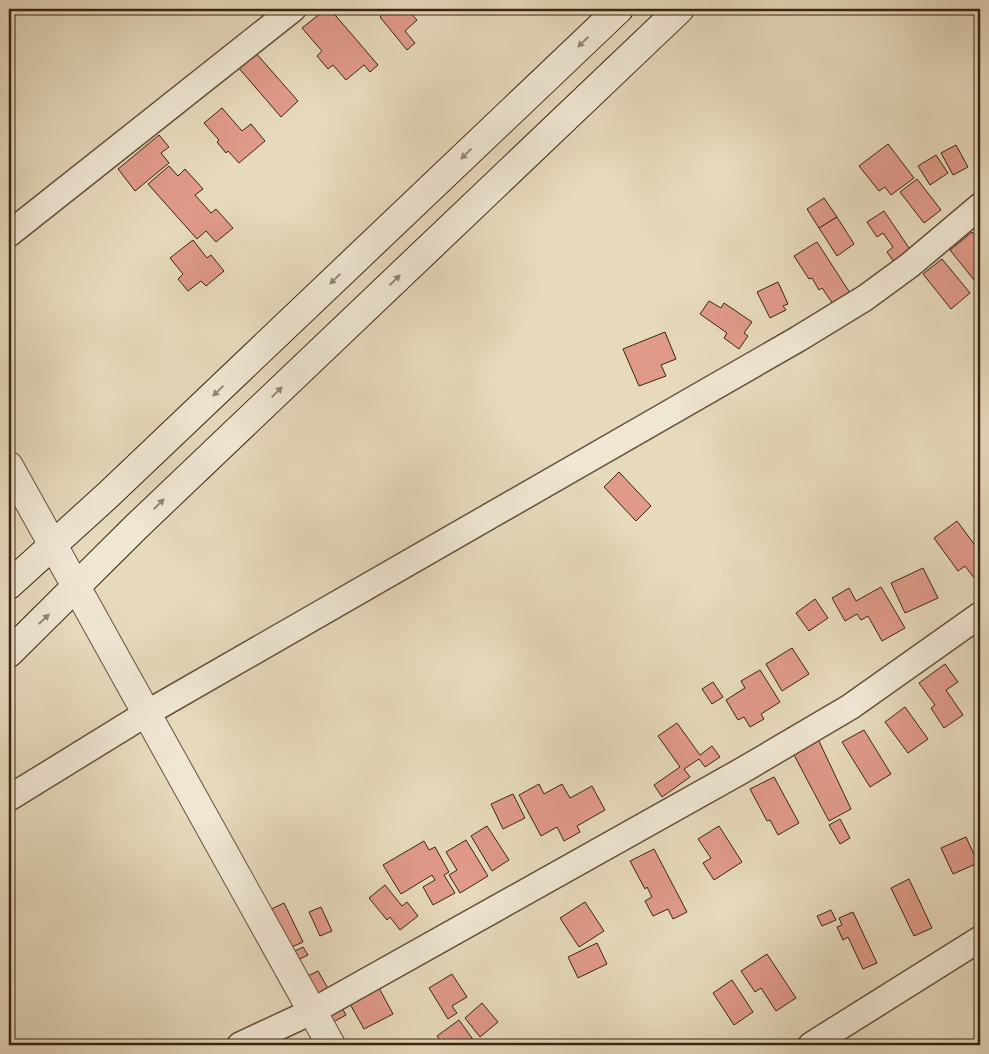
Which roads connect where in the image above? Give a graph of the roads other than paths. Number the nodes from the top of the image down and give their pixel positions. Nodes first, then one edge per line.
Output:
1 (293, 9) edge
2 (619, 9) edge
3 (680, 9) edge
4 (980, 206) edge
5 (9, 234) edge
6 (9, 466) edge
7 (53, 544) junction
8 (9, 585) edge
9 (77, 587) junction
10 (980, 615) edge
11 (9, 653) edge
12 (147, 713) junction
13 (9, 798) edge
14 (980, 939) edge
15 (313, 1010) junction
16 (240, 1045) edge
17 (331, 1045) edge
18 (811, 1045) edge

1 - 5 street
2 -> 7 main road
9 -> 3 main road
4 - 12 street
6 - 7 main road
7 - 8 main road
7 - 9 main road
11 -> 9 main road
9 - 12 main road
10 - 15 street
12 - 13 street
12 - 15 main road
14 - 18 street
15 - 16 street
15 - 17 main road

